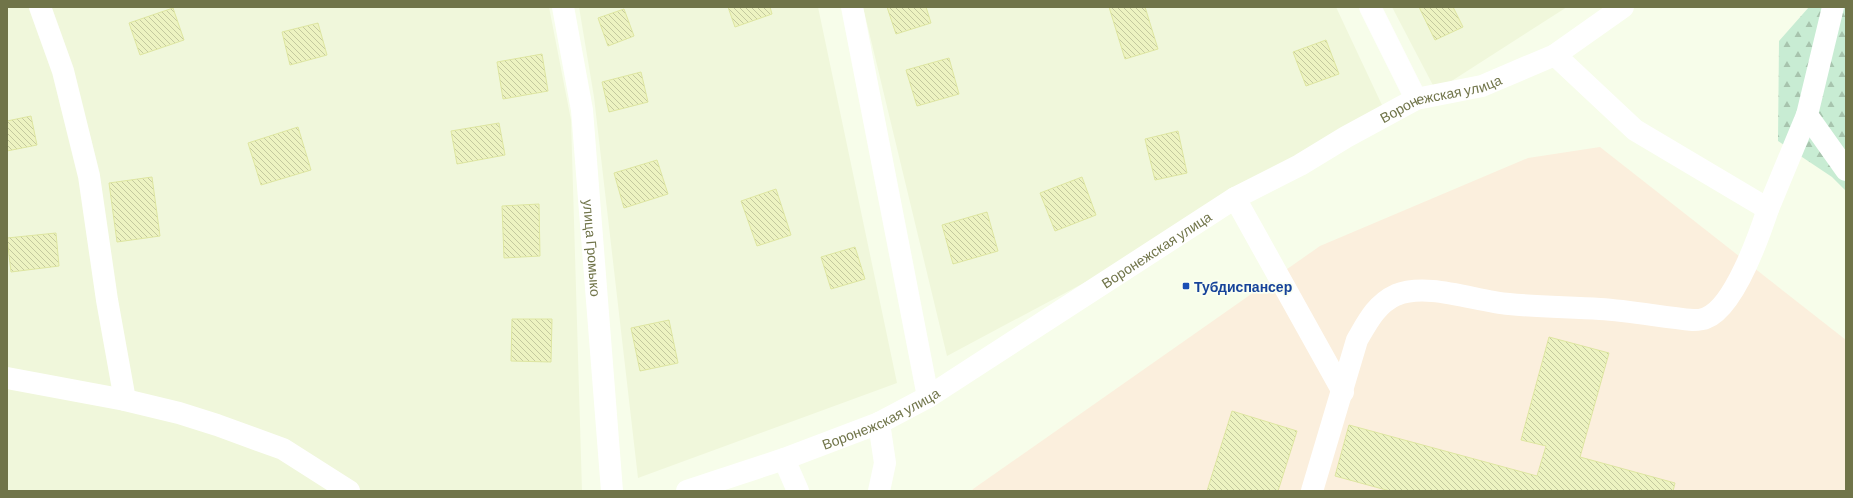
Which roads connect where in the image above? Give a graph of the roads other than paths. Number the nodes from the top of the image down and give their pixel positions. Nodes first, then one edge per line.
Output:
1 (40, 7) edge
2 (563, 7) edge
3 (852, 7) edge
4 (1370, 7) edge
5 (1623, 7) edge
6 (1833, 7) edge
7 (1555, 55) junction
8 (1416, 99) junction
9 (1807, 115) junction
10 (1846, 170) edge
11 (1235, 198) junction
12 (1768, 209) junction
13 (7, 378) edge
14 (1343, 392) junction
15 (928, 397) junction
16 (125, 400) junction
17 (879, 423) junction
18 (784, 459) junction
19 (349, 491) edge
20 (612, 491) edge
21 (687, 491) edge
22 (798, 491) edge
23 (879, 491) edge
24 (1312, 491) edge

1 - 16 street
2 - 20 street, улица Громыко
3 - 15 street
4 - 8 street
5 - 7 street, Воронежская улица
6 - 9 street
7 - 8 street, Воронежская улица
7 - 12 street
8 - 11 street, Воронежская улица
9 - 10 street
9 - 12 street
11 - 14 street
11 - 15 street, Воронежская улица
12 - 14 street
13 - 16 street
14 - 24 street
15 - 17 street, Воронежская улица
16 - 19 street
17 - 18 street, Воронежская улица
17 - 23 street
18 - 21 street, Воронежская улица
18 - 22 street

